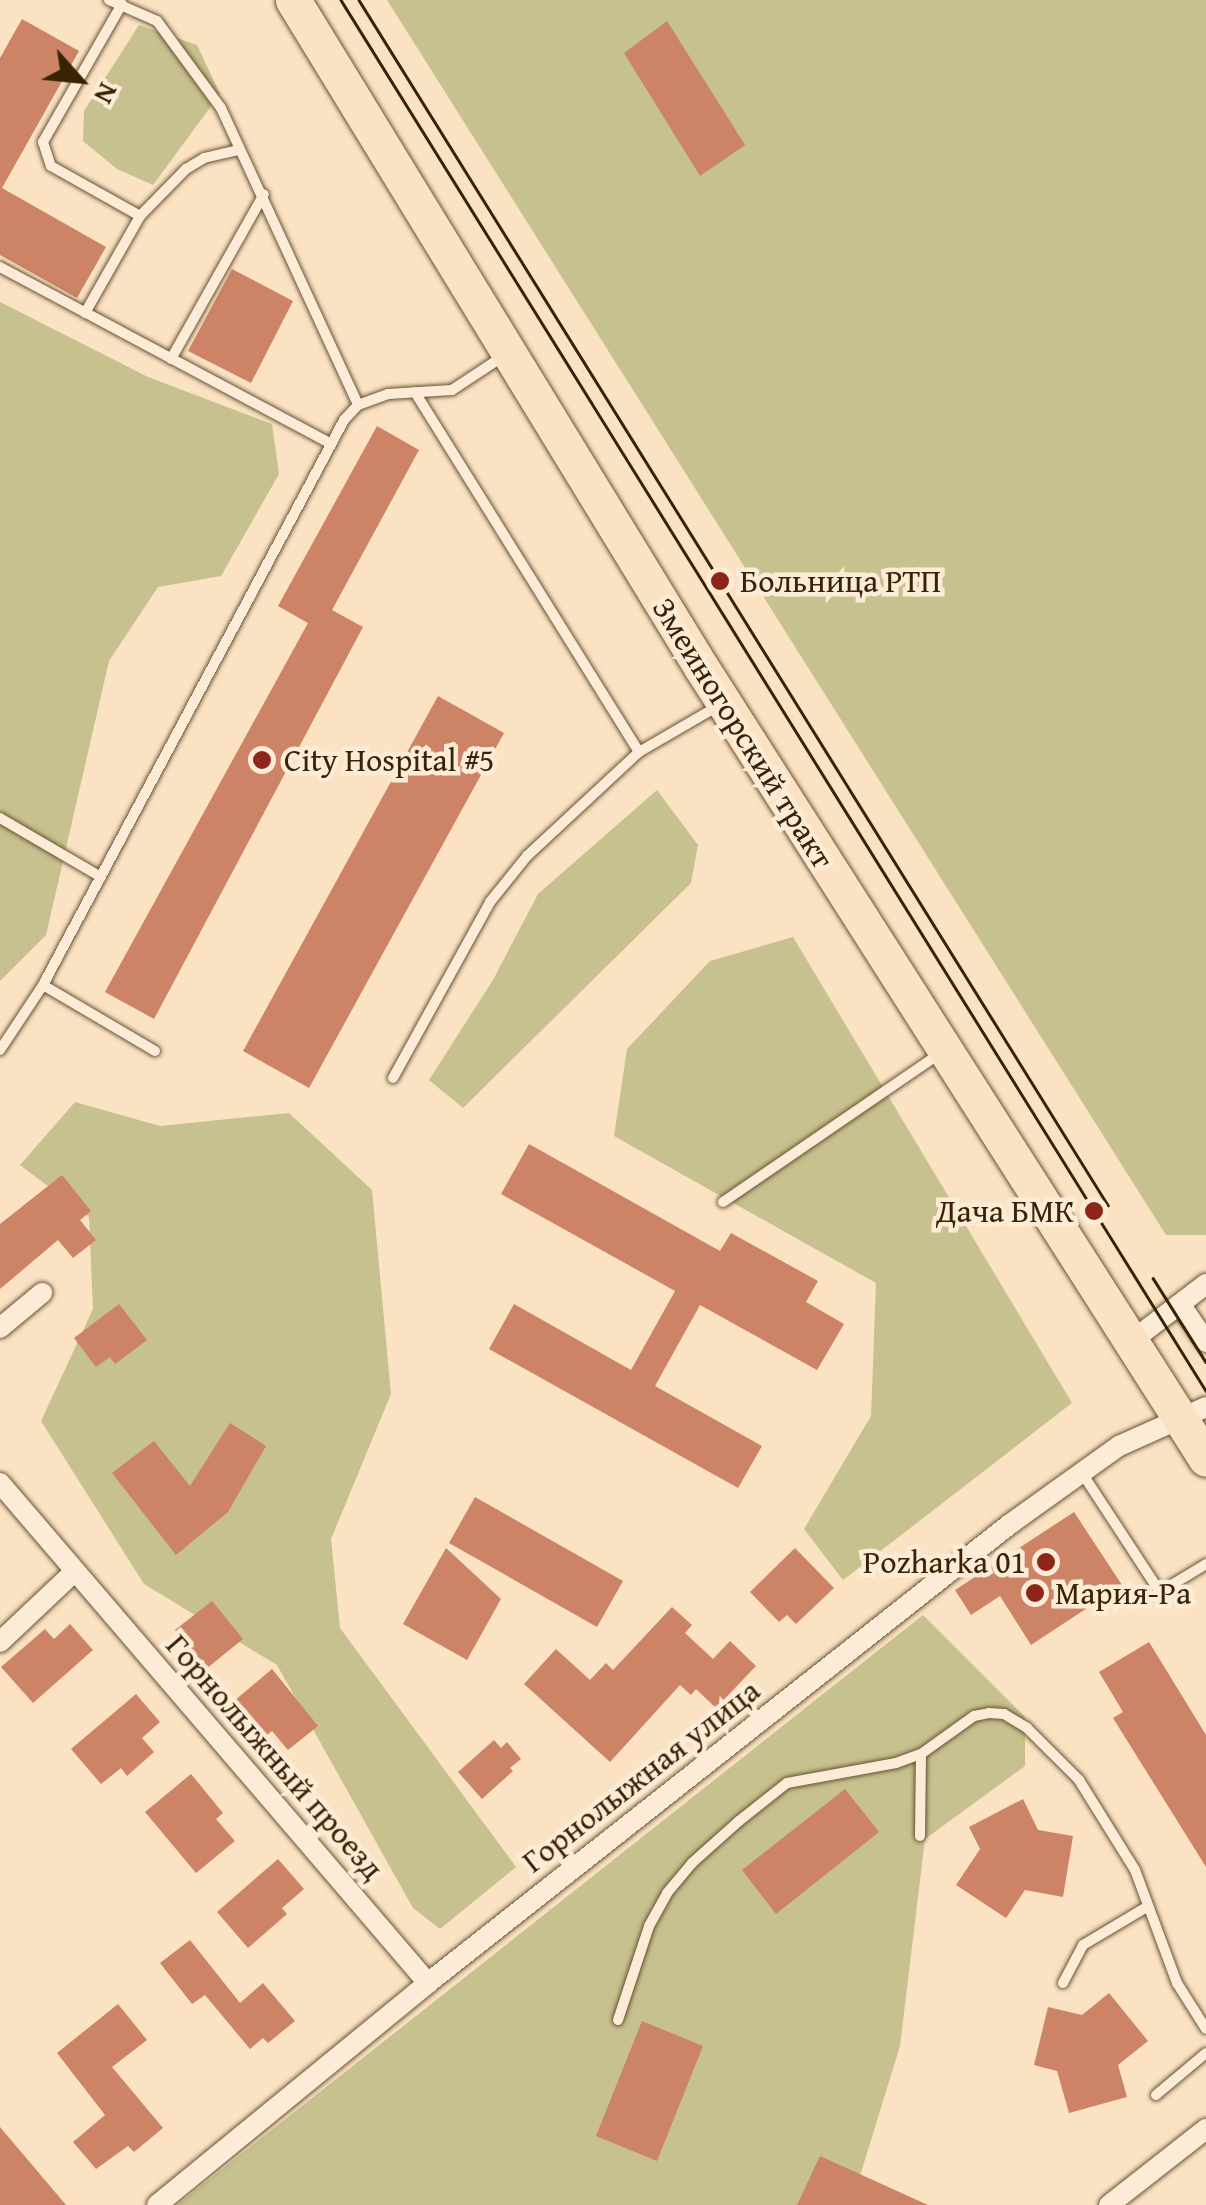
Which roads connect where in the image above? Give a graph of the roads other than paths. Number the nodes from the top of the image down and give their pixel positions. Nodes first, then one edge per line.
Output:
1 (109, 0) edge
2 (294, 0) edge
3 (122, 4) junction
4 (239, 150) junction
5 (264, 194) junction
6 (140, 216) junction
7 (0, 267) edge
8 (85, 313) junction
9 (506, 355) junction
10 (171, 359) junction
11 (415, 392) junction
12 (358, 405) junction
13 (330, 442) junction
14 (724, 702) junction
15 (639, 752) junction
16 (0, 818) edge
17 (101, 877) junction
18 (43, 985) junction
19 (0, 1050) edge
20 (155, 1050) dead end
21 (944, 1051) junction
22 (393, 1078) dead end
23 (722, 1202) dead end
24 (1206, 1284) edge
25 (42, 1293) dead end
26 (1180, 1304) junction
27 (0, 1328) edge
28 (1129, 1342) junction
29 (1206, 1342) edge
30 (1193, 1414) edge
31 (1206, 1459) edge
32 (1082, 1473) junction
33 (0, 1483) edge
34 (1206, 1564) edge
35 (74, 1571) junction
36 (0, 1642) edge
37 (922, 1754) junction
38 (920, 1836) dead end
39 (1146, 1908) junction
40 (1063, 1983) dead end
41 (428, 1984) junction
42 (618, 2020) dead end
43 (1206, 2029) edge
44 (1206, 2053) edge
45 (1156, 2095) dead end
46 (1206, 2129) edge
47 (157, 2205) edge
48 (1109, 2205) edge

1 - 3 lane
2 - 9 highway, Змеиногорский тракт
3 - 4 lane
3 - 6 lane
4 - 5 lane
4 - 6 lane
5 - 10 lane
5 - 12 lane
6 - 8 lane
7 - 8 lane
8 - 10 lane
9 - 11 lane
9 - 14 highway, Змеиногорский тракт
10 - 13 lane
11 - 12 lane
11 - 15 lane
12 - 13 lane
13 - 17 lane
14 - 15 lane
14 - 21 highway, Змеиногорский тракт
15 - 22 lane
16 - 17 lane
17 - 18 lane
18 - 19 lane
18 - 20 lane
21 - 23 lane
21 - 28 highway, Змеиногорский тракт
24 - 26 street
25 - 27 street
26 - 28 street
26 - 29 street
28 - 30 highway, Змеиногорский тракт
30 - 31 highway, Змеиногорский тракт
30 - 32 street, Горнолыжная улица
32 - 34 lane
32 - 41 street, Горнолыжная улица
33 - 35 street, Горнолыжный проезд
35 - 36 street
35 - 41 street, Горнолыжный проезд
37 - 38 lane
37 - 39 lane
37 - 42 lane
39 - 40 lane
39 - 43 lane
41 - 47 street, Горнолыжная улица
44 - 45 lane
46 - 48 street

